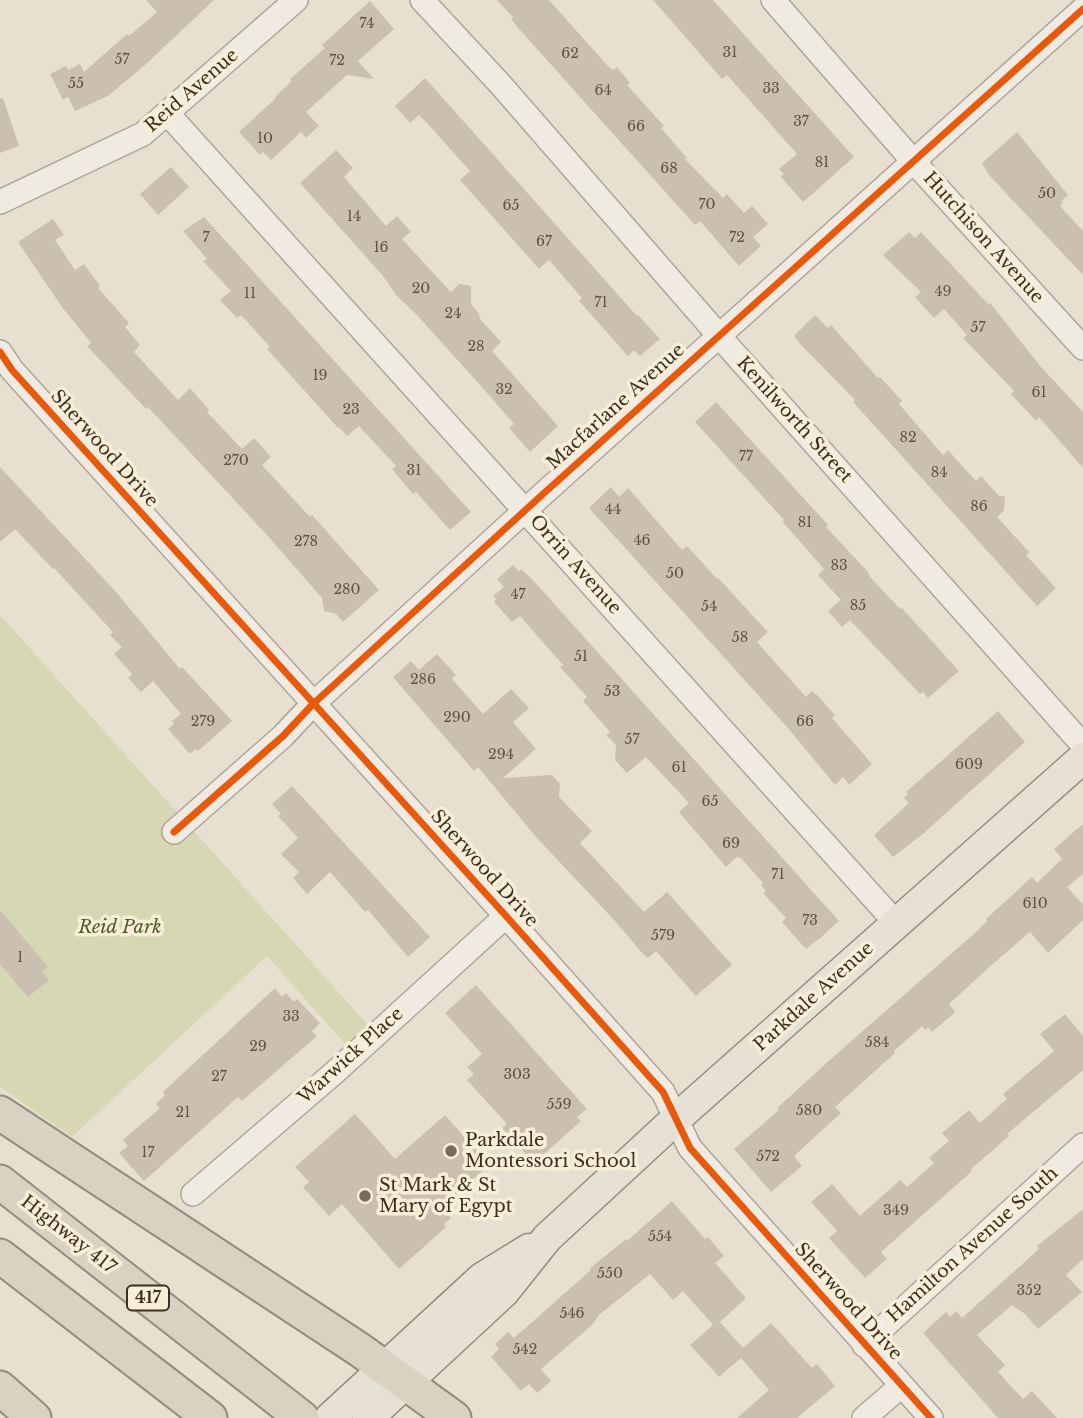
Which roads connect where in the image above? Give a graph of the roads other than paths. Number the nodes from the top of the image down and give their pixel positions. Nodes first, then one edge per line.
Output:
1 (296, 0) edge
2 (422, 0) edge
3 (773, 0) edge
4 (1083, 9) edge
5 (168, 114) junction
6 (913, 161) junction
7 (0, 201) edge
8 (719, 335) junction
9 (1083, 348) edge
10 (0, 352) edge
11 (525, 510) junction
12 (313, 704) junction
13 (1083, 746) edge
14 (1083, 758) edge
15 (174, 832) dead end
16 (506, 916) junction
17 (897, 924) junction
18 (0, 1113) edge
19 (677, 1118) junction
20 (1083, 1145) edge
21 (0, 1182) edge
22 (193, 1194) dead end
23 (0, 1256) edge
24 (864, 1345) junction
25 (397, 1375) junction
26 (901, 1386) junction
27 (0, 1388) edge
28 (299, 1416) edge
29 (34, 1418) edge
30 (210, 1418) edge
31 (330, 1418) edge
32 (368, 1418) edge
33 (454, 1418) edge
34 (863, 1418) edge
35 (931, 1418) edge

1 - 5 street, Reid Avenue
2 - 8 street, Kenilworth Street
3 - 6 street, Hutchison Avenue
4 - 6 street, Macfarlane Avenue
5 - 7 street, Reid Avenue
5 - 11 street, Orrin Avenue
6 - 8 street, Macfarlane Avenue
6 - 9 street, Hutchison Avenue
8 - 11 street, Macfarlane Avenue
8 - 13 street, Kenilworth Street
10 - 12 street, Sherwood Drive
11 - 12 street, Macfarlane Avenue
11 - 17 street, Orrin Avenue
12 - 15 street, Macfarlane Avenue
12 - 16 street, Sherwood Drive
14 - 17 main road, Parkdale Avenue
16 - 19 street, Sherwood Drive
16 - 22 street, Warwick Place
17 - 19 main road, Parkdale Avenue
18 - 25 highway
19 - 24 street, Sherwood Drive
19 - 25 main road, Parkdale Avenue
20 - 24 street, Hamilton Avenue South
21 - 28 highway, Highway 417 / 417
23 - 30 highway
24 - 26 street, Sherwood Drive
25 - 31 main road, Parkdale Avenue
25 - 32 main road, Parkdale Avenue
25 - 33 highway
26 - 34 street
26 - 35 street, Sherwood Drive
27 - 29 highway

